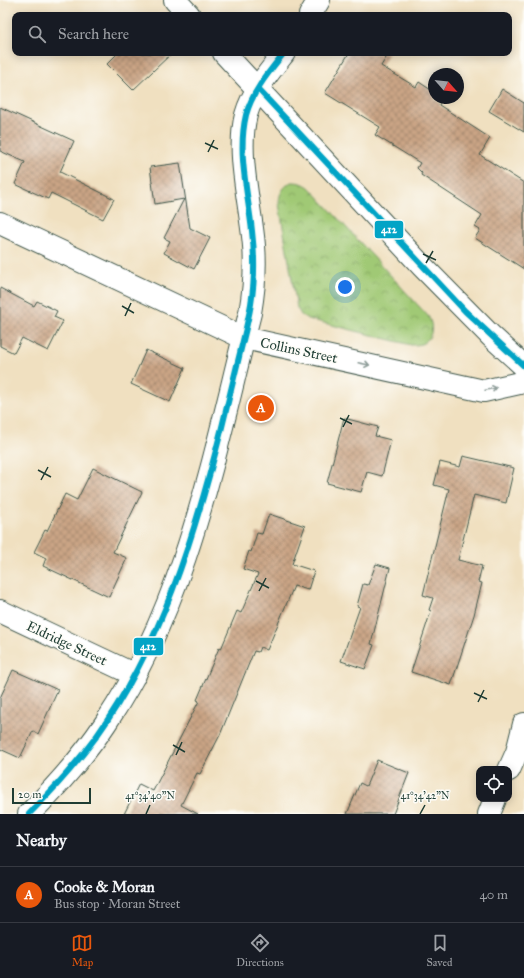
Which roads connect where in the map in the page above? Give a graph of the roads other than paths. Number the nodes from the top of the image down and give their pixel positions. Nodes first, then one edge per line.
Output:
1 (175, 0) edge
2 (319, 0) edge
3 (186, 12) edge
4 (312, 12) edge
5 (227, 56) edge
6 (282, 56) edge
7 (258, 89) junction
8 (0, 223) edge
9 (244, 338) junction
10 (524, 366) edge
11 (524, 382) edge
12 (0, 611) edge
13 (135, 675) junction
14 (524, 724) edge
15 (517, 758) edge
16 (494, 802) edge
17 (29, 814) edge
18 (488, 814) edge

1 - 3 street
2 - 4 street
5 - 7 street
6 - 7 street
7 - 9 street
7 - 10 street
8 - 9 street, Collins Street
9 -> 11 street, Collins Street
9 - 13 street
12 - 13 street, Eldridge Street
13 - 17 street
14 - 15 street
16 - 18 street

